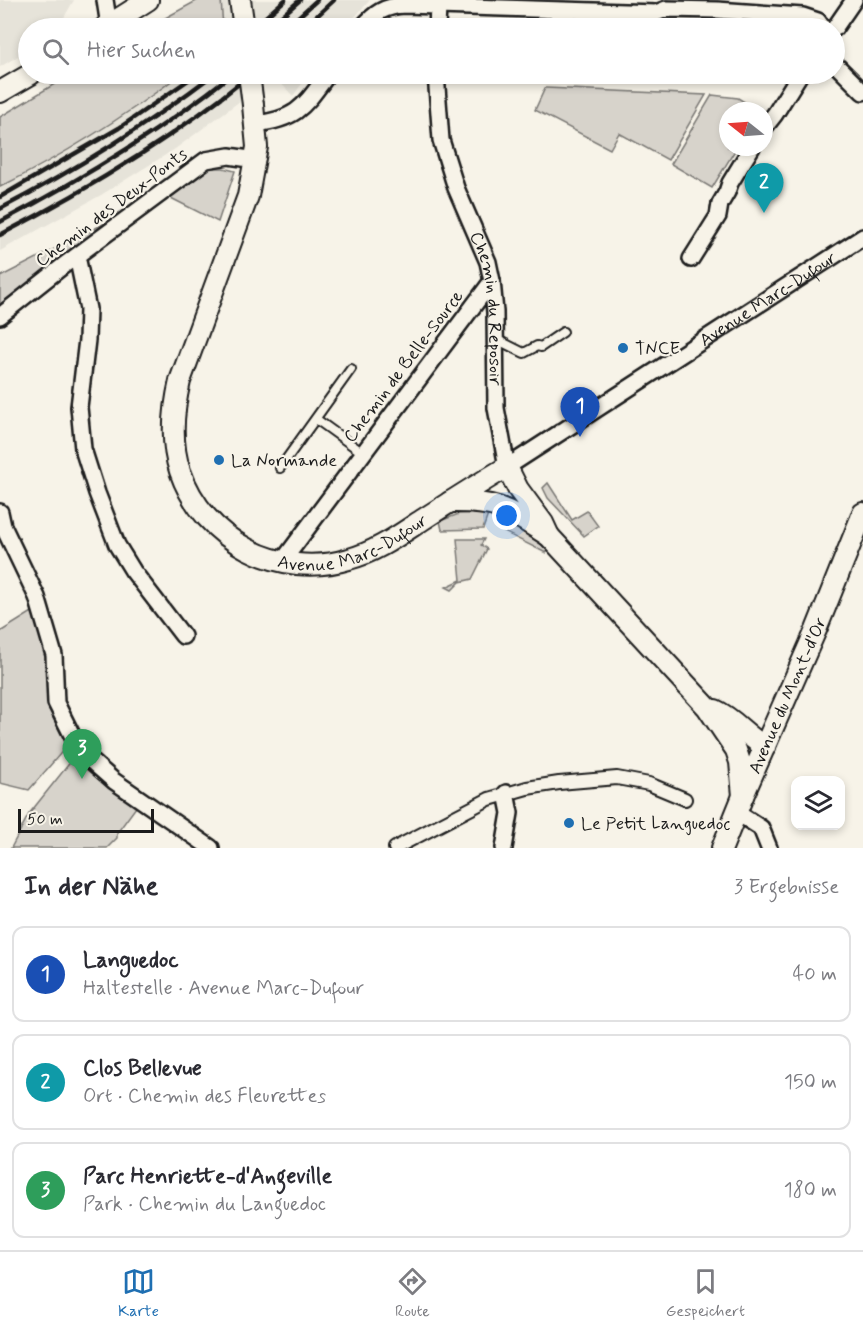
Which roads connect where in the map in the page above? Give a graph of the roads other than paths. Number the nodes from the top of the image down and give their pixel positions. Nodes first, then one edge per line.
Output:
1 (105, 0) edge
2 (148, 0) edge
3 (240, 0) edge
4 (854, 0) edge
5 (475, 3) edge
6 (438, 7) junction
7 (106, 18) edge
8 (121, 18) edge
9 (243, 18) edge
10 (370, 18) edge
11 (437, 18) edge
12 (808, 18) edge
13 (842, 18) edge
14 (845, 74) edge
15 (18, 82) edge
16 (250, 84) edge
17 (320, 84) edge
18 (437, 84) edge
19 (795, 84) edge
20 (0, 92) edge
21 (863, 92) edge
22 (254, 115) junction
23 (773, 118) edge
24 (746, 156) edge
25 (256, 160) junction
26 (863, 237) edge
27 (77, 256) junction
28 (691, 259) dead end
29 (492, 281) junction
30 (0, 316) edge
31 (563, 332) dead end
32 (496, 342) junction
33 (351, 369) dead end
34 (316, 418) junction
35 (363, 453) junction
36 (507, 466) junction
37 (280, 468) dead end
38 (450, 502) junction
39 (0, 512) edge
40 (863, 513) edge
41 (549, 536) junction
42 (282, 562) junction
43 (183, 636) dead end
44 (707, 707) junction
45 (765, 747) junction
46 (506, 793) junction
47 (685, 799) dead end
48 (740, 804) junction
49 (212, 848) edge
50 (395, 848) edge
51 (504, 848) edge
52 (722, 848) edge
53 (770, 848) edge

1 - 7 street
2 - 8 street
3 - 9 street
4 - 13 street
5 - 6 street
5 - 12 street
6 - 10 street
6 - 11 street
14 - 21 street
15 - 20 street
16 - 22 street, Avenue Marc-Dufour, bridge
17 - 22 street
18 - 29 street, Chemin du Reposoir
19 - 23 street
22 - 25 street, Avenue Marc-Dufour
24 - 28 street
25 - 27 street, Chemin des Deux-Ponts
25 - 42 street, Avenue Marc-Dufour
26 - 36 street, Avenue Marc-Dufour
27 - 30 street, Chemin des Deux-Ponts
27 - 43 street
29 - 32 street, Chemin du Reposoir
29 - 35 street, Chemin de Belle-Source
31 - 32 lane
32 - 36 street, Chemin du Reposoir
33 - 34 lane
34 - 35 lane
34 - 37 lane
35 - 42 street, Chemin de Belle-Source
36 - 38 street, Avenue Marc-Dufour
36 - 41 street, Chemin du Reposoir
38 - 41 street, Chemin du Reposoir
38 - 42 street, Avenue Marc-Dufour
39 - 49 street
40 - 45 street, Avenue du Mont-d'Or
41 - 44 street, Chemin du Reposoir
44 - 45 street, Chemin du Reposoir
44 - 48 street, Chemin du Reposoir
45 - 48 street, Avenue du Mont-d'Or
46 - 47 street
46 - 50 street
46 - 51 street
48 - 52 street, Avenue du Mont-d'Or
48 - 53 street

